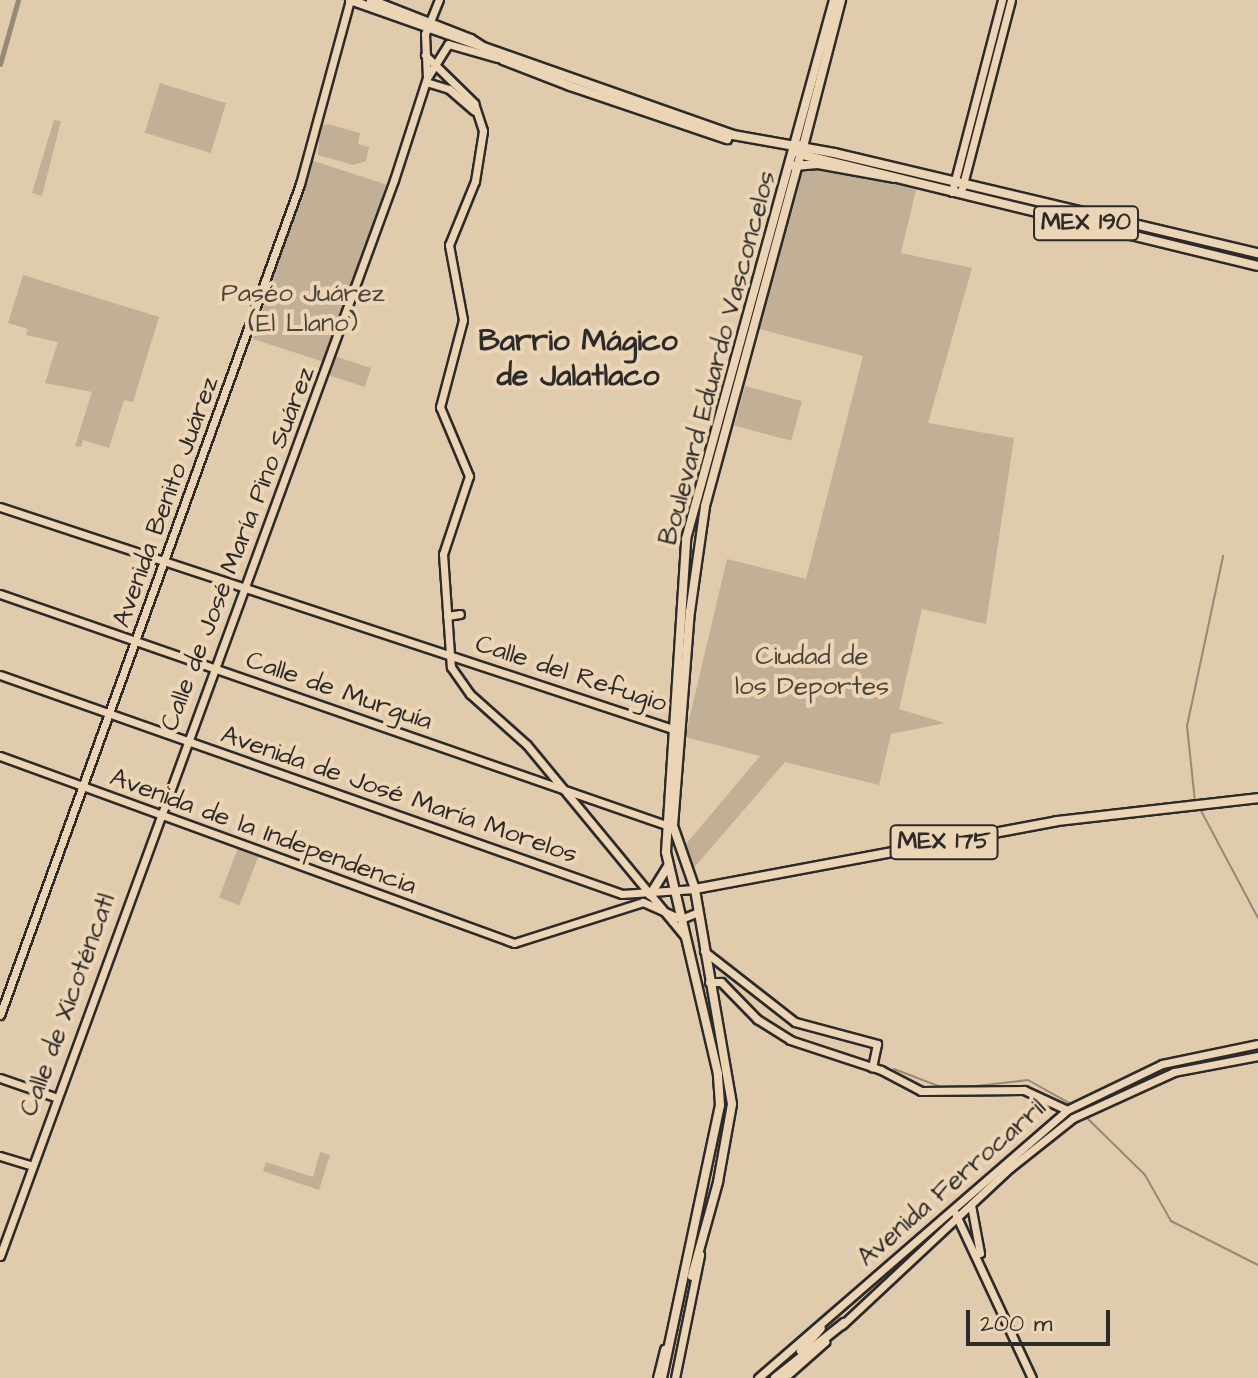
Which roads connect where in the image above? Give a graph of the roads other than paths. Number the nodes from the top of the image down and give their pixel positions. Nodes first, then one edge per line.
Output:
1 (350, 0) edge
2 (371, 0) edge
3 (439, 0) edge
4 (834, 0) edge
5 (841, 0) edge
6 (1002, 0) edge
7 (1011, 0) edge
8 (428, 26) junction
9 (488, 49) junction
10 (425, 55) junction
11 (503, 60) junction
12 (435, 65) junction
13 (426, 80) junction
14 (478, 116) junction
15 (711, 128) junction
16 (693, 130) junction
17 (798, 149) junction
18 (794, 166) junction
19 (925, 176) junction
20 (899, 178) junction
21 (959, 183) junction
22 (956, 193) junction
23 (1258, 253) edge
24 (1258, 266) edge
25 (0, 507) edge
26 (165, 562) junction
27 (244, 589) junction
28 (0, 594) edge
29 (460, 614) dead end
30 (447, 616) junction
31 (137, 642) junction
32 (448, 654) junction
33 (214, 669) junction
34 (0, 675) edge
35 (112, 714) junction
36 (678, 731) junction
37 (187, 742) junction
38 (0, 756) edge
39 (83, 786) junction
40 (561, 786) junction
41 (1258, 798) edge
42 (159, 814) junction
43 (666, 825) junction
44 (668, 866) junction
45 (635, 874) junction
46 (655, 880) junction
47 (695, 889) junction
48 (674, 891) junction
49 (622, 894) junction
50 (650, 895) junction
51 (618, 909) junction
52 (665, 912) junction
53 (696, 913) junction
54 (681, 919) junction
55 (686, 939) junction
56 (702, 950) junction
57 (709, 982) junction
58 (0, 1015) edge
59 (1258, 1044) edge
60 (1258, 1056) edge
61 (872, 1067) junction
62 (730, 1072) junction
63 (718, 1074) junction
64 (0, 1078) edge
65 (55, 1097) junction
66 (1072, 1107) junction
67 (0, 1156) edge
68 (32, 1166) junction
69 (971, 1205) junction
70 (951, 1209) junction
71 (958, 1216) junction
72 (695, 1254) junction
73 (0, 1256) edge
74 (982, 1263) junction
75 (844, 1323) junction
76 (821, 1328) junction
77 (773, 1377) edge
78 (663, 1378) edge
79 (675, 1378) edge
80 (758, 1378) edge
81 (784, 1378) edge
82 (1032, 1378) edge

1 - 8 main road, MEX 190
1 - 26 main road, Avenida Benito Juárez
2 - 8 main road, MEX 190
3 - 8 main road
4 - 17 main road
5 - 17 main road
6 - 21 main road
7 - 21 main road
8 - 9 main road, MEX 190
8 - 10 main road, Calle de José María Pino Suárez
9 - 11 main road, MEX 190
9 - 15 main road, MEX 190
10 - 12 main road
10 - 13 main road, Calle de José María Pino Suárez
11 - 12 main road
11 - 16 main road, MEX 190
12 - 13 main road
12 - 14 main road
13 - 14 main road
13 - 27 main road, Calle de José María Pino Suárez
14 - 30 main road
15 - 16 main road
15 - 17 main road
16 - 17 main road, MEX 190
17 - 18 main road, Boulevard Eduardo Vasconcelos
17 - 19 main road, MEX 190
17 - 20 main road, MEX 190
18 - 20 main road
18 - 36 main road, Boulevard Eduardo Vasconcelos
18 - 36 main road, Boulevard Eduardo Vasconcelos
19 - 20 main road
19 - 21 main road, MEX 190
20 - 22 main road, MEX 190
21 - 22 main road
21 - 23 main road, MEX 190
22 - 24 main road, MEX 190
25 - 26 main road, Calle del Refugio
26 - 27 main road, Calle del Refugio
26 - 31 main road, Avenida Benito Juárez
27 - 32 main road, Calle del Refugio
27 - 33 main road, Calle de José María Pino Suárez
28 - 31 main road, Calle de Murguía
29 - 30 main road
30 - 32 main road
31 - 33 main road, Calle de Murguía
31 - 35 main road, Avenida Benito Juárez
32 - 36 main road, Calle del Refugio
32 - 40 main road
33 - 37 main road, Calle de José María Pino Suárez
33 - 40 main road, Calle de Murguía
34 - 35 main road, Avenida de José María Morelos
35 - 37 main road, Avenida de José María Morelos
35 - 39 main road, Avenida Benito Juárez
36 - 43 main road, Boulevard Eduardo Vasconcelos
36 - 47 main road, Boulevard Eduardo Vasconcelos
37 - 42 main road, Calle de José María Pino Suárez
37 - 49 main road, Avenida de José María Morelos
38 - 39 main road, Avenida de la Independencia
39 - 42 main road, Avenida de la Independencia
39 - 58 main road, Avenida Benito Juárez
40 - 43 main road, Calle de Murguía
40 - 45 main road
41 - 47 main road, MEX 175
42 - 51 main road, Avenida de la Independencia
42 - 65 main road, Calle de Xicoténcatl
43 - 44 main road, Boulevard Eduardo Vasconcelos
44 - 46 main road
44 - 48 main road, Boulevard Eduardo Vasconcelos
45 - 46 main road
45 - 50 main road
46 - 50 main road
47 - 48 main road, Avenida de José María Morelos
47 - 53 main road, Boulevard Eduardo Vasconcelos
48 - 50 main road, Avenida de José María Morelos
48 - 54 main road, Boulevard Eduardo Vasconcelos
49 - 50 main road, Avenida de José María Morelos
49 - 51 main road
50 - 52 main road
51 - 52 main road
52 - 54 main road
52 - 55 main road
53 - 54 main road
53 - 56 main road, Boulevard Eduardo Vasconcelos
54 - 55 main road, Boulevard Eduardo Vasconcelos
55 - 63 main road, Boulevard Eduardo Vasconcelos
56 - 57 main road, Boulevard Eduardo Vasconcelos
56 - 61 main road
57 - 61 main road
57 - 62 main road, Boulevard Eduardo Vasconcelos
59 - 66 main road, Avenida Ferrocarril
60 - 69 main road, Avenida Ferrocarril
61 - 66 main road
62 - 63 main road
62 - 72 main road, Boulevard Eduardo Vasconcelos
63 - 72 main road, Boulevard Eduardo Vasconcelos
64 - 65 main road
65 - 68 main road, Calle de Xicoténcatl
66 - 70 main road, Avenida Ferrocarril
67 - 68 main road
68 - 73 main road, Calle de Xicoténcatl
69 - 71 main road, Avenida Ferrocarril
69 - 74 main road
70 - 71 main road
70 - 76 main road, Avenida Ferrocarril
71 - 74 main road
71 - 75 main road, Avenida Ferrocarril
72 - 78 main road
72 - 79 main road, Boulevard Eduardo Vasconcelos
74 - 82 main road
75 - 77 main road, Avenida Ferrocarril
75 - 81 main road, Avenida Ferrocarril
76 - 77 main road, Avenida Ferrocarril
76 - 80 main road, Avenida Ferrocarril

